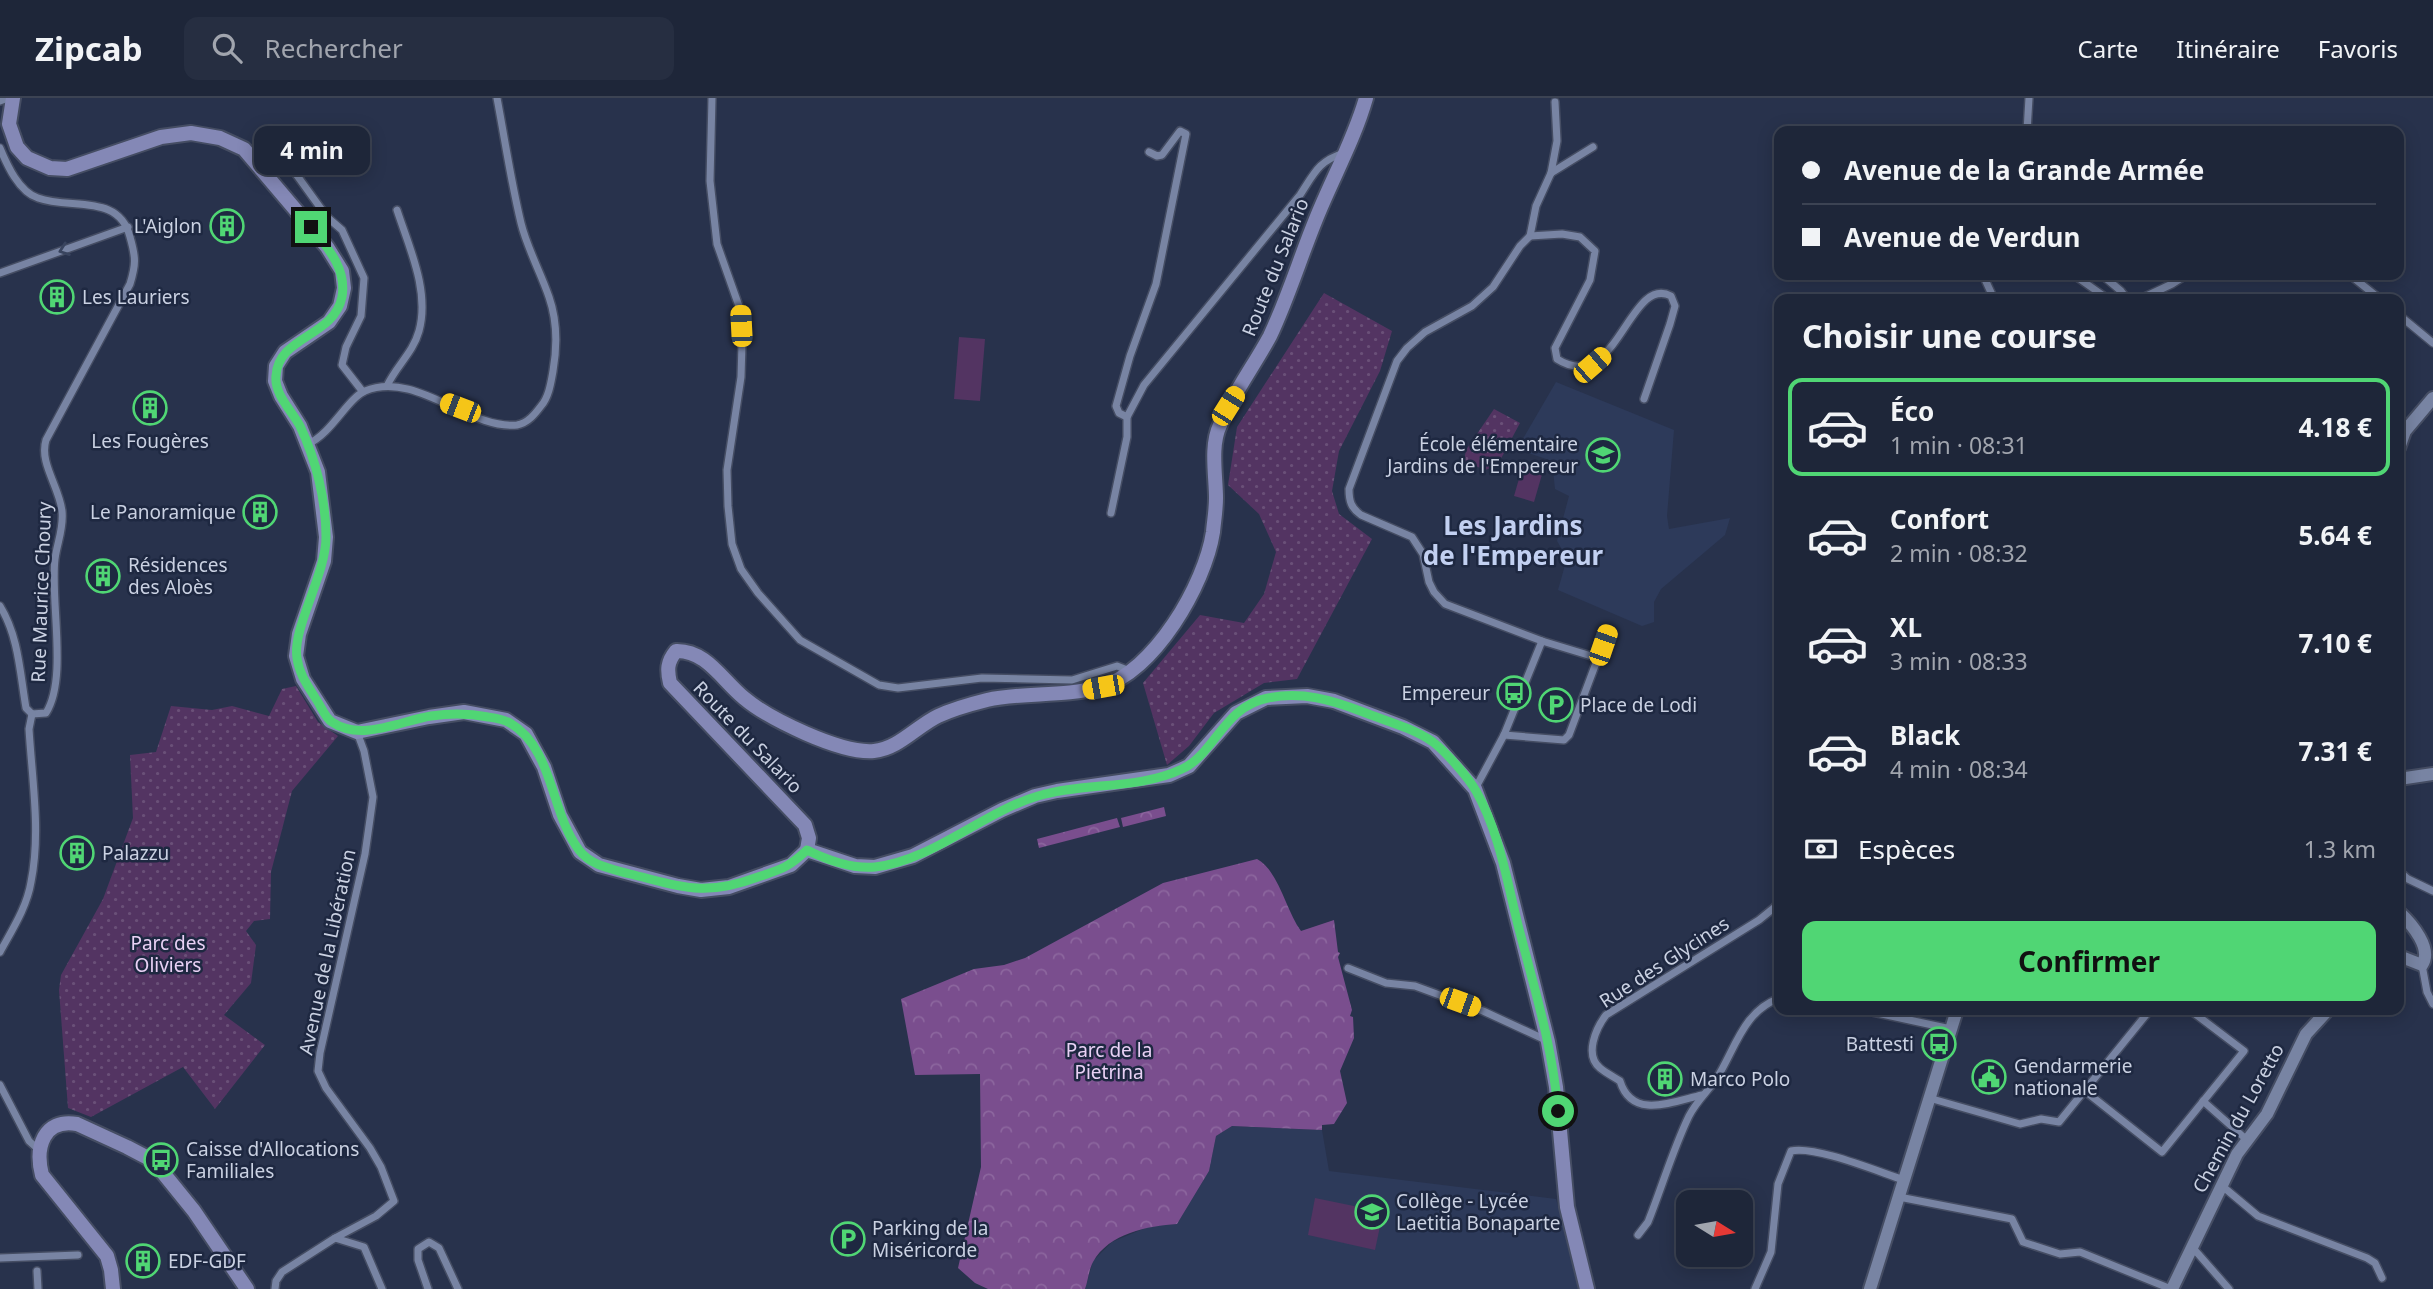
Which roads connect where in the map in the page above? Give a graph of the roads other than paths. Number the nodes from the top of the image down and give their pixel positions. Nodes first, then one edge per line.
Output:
1 (10, 98) edge
2 (497, 98) edge
3 (712, 98) edge
4 (1366, 98) edge
5 (2029, 98) edge
6 (0, 101) edge
7 (1555, 102) dead end
8 (2027, 126) edge
9 (275, 145) dead end
10 (1593, 146) dead end
11 (0, 148) edge
12 (1149, 152) dead end
13 (1344, 153) junction
14 (1551, 173) junction
15 (397, 210) dead end
16 (128, 227) junction
17 (1530, 236) junction
18 (0, 273) edge
19 (2081, 280) edge
20 (2108, 280) edge
21 (2176, 280) edge
22 (2356, 280) edge
23 (2102, 294) edge
24 (2124, 294) edge
25 (2150, 294) edge
26 (2374, 294) edge
27 (2404, 319) edge
28 (2433, 343) edge
29 (387, 386) junction
30 (363, 392) junction
31 (2433, 398) edge
32 (1644, 399) dead end
33 (1127, 417) junction
34 (2404, 434) edge
35 (307, 444) junction
36 (1111, 513) dead end
37 (0, 606) edge
38 (1608, 631) dead end
39 (1542, 641) junction
40 (1598, 659) junction
41 (1131, 672) junction
42 (32, 714) junction
43 (357, 732) junction
44 (1504, 735) junction
45 (2433, 774) edge
46 (2404, 778) edge
47 (1475, 789) junction
48 (807, 850) junction
49 (2404, 875) edge
50 (2433, 891) edge
51 (1774, 908) edge
52 (2404, 917) edge
53 (0, 952) edge
54 (2404, 958) edge
55 (2422, 965) junction
56 (1348, 968) dead end
57 (1774, 1001) edge
58 (2433, 1004) edge
59 (1886, 1015) edge
60 (1955, 1015) edge
61 (2146, 1015) edge
62 (2197, 1015) edge
63 (2323, 1015) edge
64 (1951, 1029) junction
65 (1548, 1042) junction
66 (0, 1086) edge
67 (2085, 1091) junction
68 (1702, 1095) junction
69 (1929, 1098) junction
70 (2203, 1101) junction
71 (2247, 1140) junction
72 (41, 1151) junction
73 (1904, 1180) junction
74 (2221, 1185) junction
75 (1899, 1197) junction
76 (1638, 1235) dead end
77 (335, 1238) junction
78 (2193, 1248) junction
79 (78, 1255) dead end
80 (0, 1258) edge
81 (37, 1271) dead end
82 (2382, 1278) dead end
83 (38, 1289) edge
84 (113, 1289) edge
85 (247, 1289) edge
86 (275, 1289) edge
87 (382, 1289) edge
88 (428, 1289) edge
89 (458, 1289) edge
90 (1587, 1289) edge
91 (1755, 1289) edge
92 (1870, 1289) edge
93 (2172, 1289) edge
94 (2229, 1289) edge

1 - 6 street
1 - 35 main road
2 - 29 street
3 - 41 street
4 - 13 main road, Route du Salario
5 - 8 street
7 - 14 street
9 - 30 street
10 - 14 street
11 - 16 street
12 - 33 street
13 - 33 street
13 - 41 main road, Route du Salario
14 - 17 street
15 - 29 street
16 -> 18 street
16 - 42 street, Rue Maurice Choury
17 - 32 street
17 - 39 street
19 - 23 street
20 - 24 street
21 - 25 street
22 - 26 street
27 - 28 street
29 - 30 street
30 - 35 street
31 - 34 street
33 - 36 street
35 - 43 main road
37 - 42 street
38 - 40 street
39 - 40 street
39 - 44 street
40 - 44 street
41 - 48 main road, Route du Salario
42 - 53 street
43 - 48 main road
43 - 77 street, Avenue de la Libération
44 - 47 street
45 - 46 street
47 - 48 main road
47 - 65 main road
49 - 50 street
51 - 68 street, Rue des Glycines
52 - 55 street
54 - 55 street
55 - 58 street
56 - 65 street
57 - 68 street
59 - 64 street
60 - 64 street
61 - 67 street
62 - 70 street
63 - 71 street, Chemin du Loretto
64 - 69 street
65 - 90 main road
66 - 72 street
67 - 69 street
67 - 70 street
68 - 76 street
69 - 73 street
70 - 71 street
71 - 74 street, Chemin du Loretto
72 - 84 main road
72 - 85 main road
73 - 75 street
73 - 91 street
74 - 78 street, Chemin du Loretto
74 - 82 street
75 - 92 street
75 - 93 street
77 - 86 street
77 - 87 street
78 - 93 street, Chemin du Loretto
78 - 94 street
79 - 80 street
81 - 83 street
88 - 89 street

